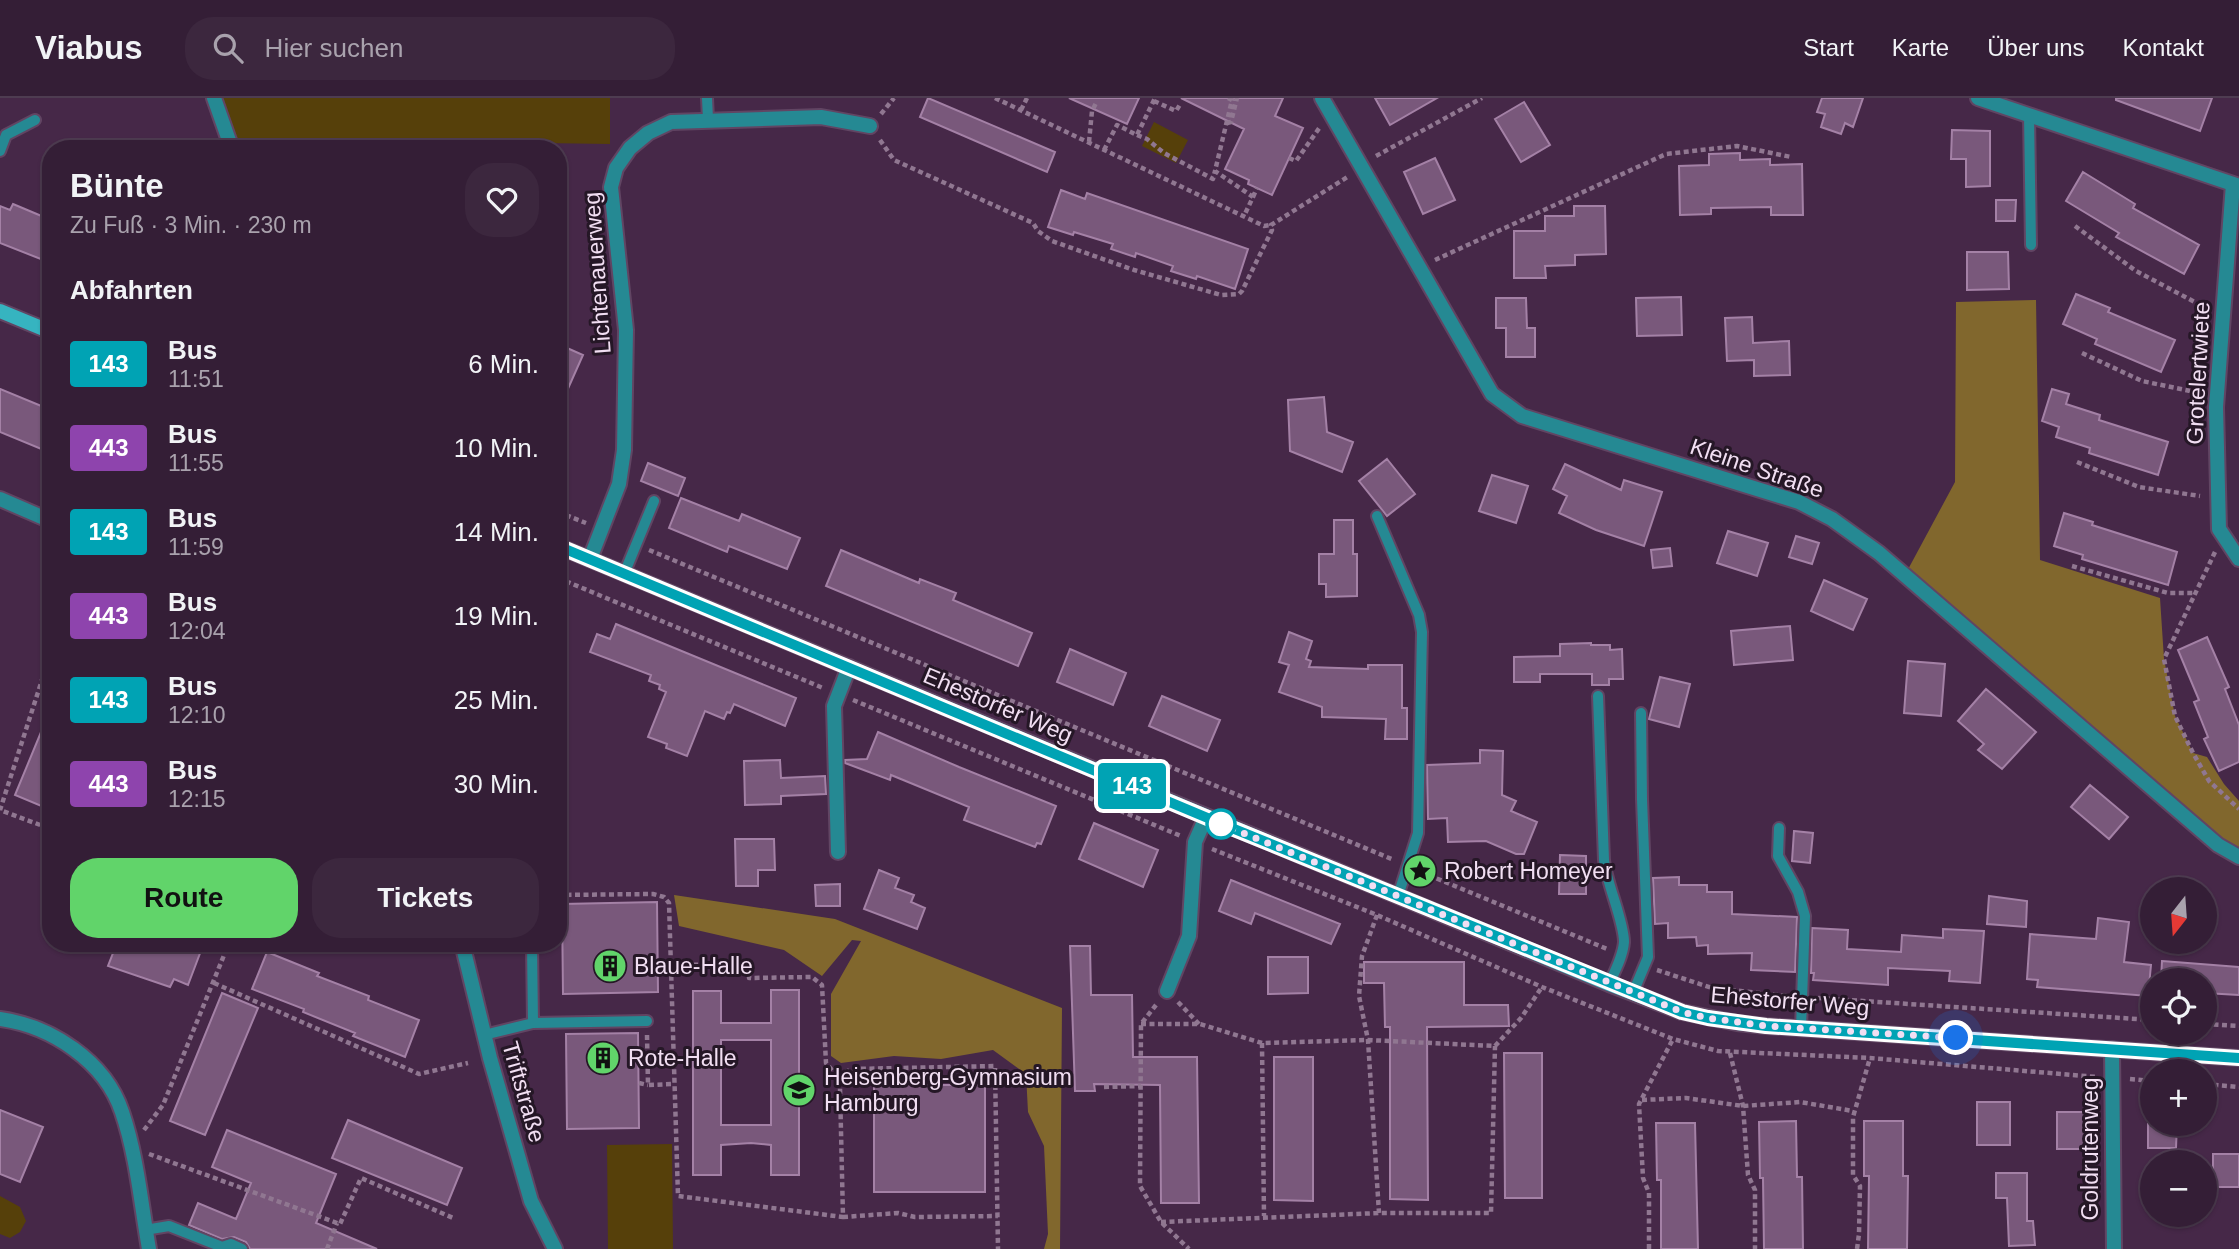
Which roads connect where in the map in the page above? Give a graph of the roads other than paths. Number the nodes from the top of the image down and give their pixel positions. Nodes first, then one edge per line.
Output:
1 (214, 98) edge
2 (707, 98) edge
3 (1322, 98) edge
4 (1978, 98) edge
5 (2029, 115) junction
6 (708, 119) junction
7 (35, 120) dead end
8 (870, 126) road end
9 (229, 140) edge
10 (0, 151) edge
11 (2236, 185) edge
12 (2031, 245) dead end
13 (0, 311) edge
14 (42, 328) edge
15 (0, 499) edge
16 (654, 501) dead end
17 (1377, 516) dead end
18 (42, 517) edge
19 (567, 550) edge
20 (590, 559) junction
21 (2239, 559) edge
22 (624, 574) junction
23 (849, 667) junction
24 (1598, 696) dead end
25 (1641, 713) dead end
26 (1206, 817) junction
27 (1779, 828) dead end
28 (838, 852) dead end
29 (2239, 857) edge
30 (1398, 896) junction
31 (464, 952) edge
32 (532, 952) edge
33 (1609, 984) junction
34 (1167, 991) road end
35 (1633, 993) junction
36 (0, 1019) edge
37 (647, 1021) road end
38 (533, 1023) junction
39 (1801, 1028) junction
40 (484, 1035) junction
41 (2112, 1049) junction
42 (2239, 1058) edge
43 (145, 1230) junction
44 (149, 1249) edge
45 (242, 1249) edge
46 (555, 1249) edge
47 (2114, 1249) edge

1 - 9 street
2 - 6 lane
3 - 29 street, Kleine Straße
4 - 5 street
5 - 11 street
5 - 12 lane
6 - 8 street, Lichtenauerweg
6 - 20 street, Lichtenauerweg
7 - 10 lane
11 - 21 street, Grotelertwiete
13 - 14 main road
15 - 18 street
16 - 22 lane
17 - 30 lane
19 - 20 main road, Ehestorfer Weg
20 - 22 main road, Ehestorfer Weg
22 - 23 main road, Ehestorfer Weg
23 - 26 main road, Ehestorfer Weg
23 - 28 street
24 - 33 lane
25 - 35 lane
26 - 30 main road, Ehestorfer Weg
26 - 34 street
27 - 39 lane
30 - 33 main road, Ehestorfer Weg
31 - 40 street, Triftstraße
32 - 38 lane
33 - 35 main road, Ehestorfer Weg
35 - 39 main road, Ehestorfer Weg
36 - 43 street
37 - 38 lane
38 - 40 lane
39 - 41 main road, Ehestorfer Weg
40 - 46 street, Triftstraße
41 - 42 main road, Ehestorfer Weg
41 - 47 street, Goldrutenweg
43 - 44 street
43 - 45 lane

